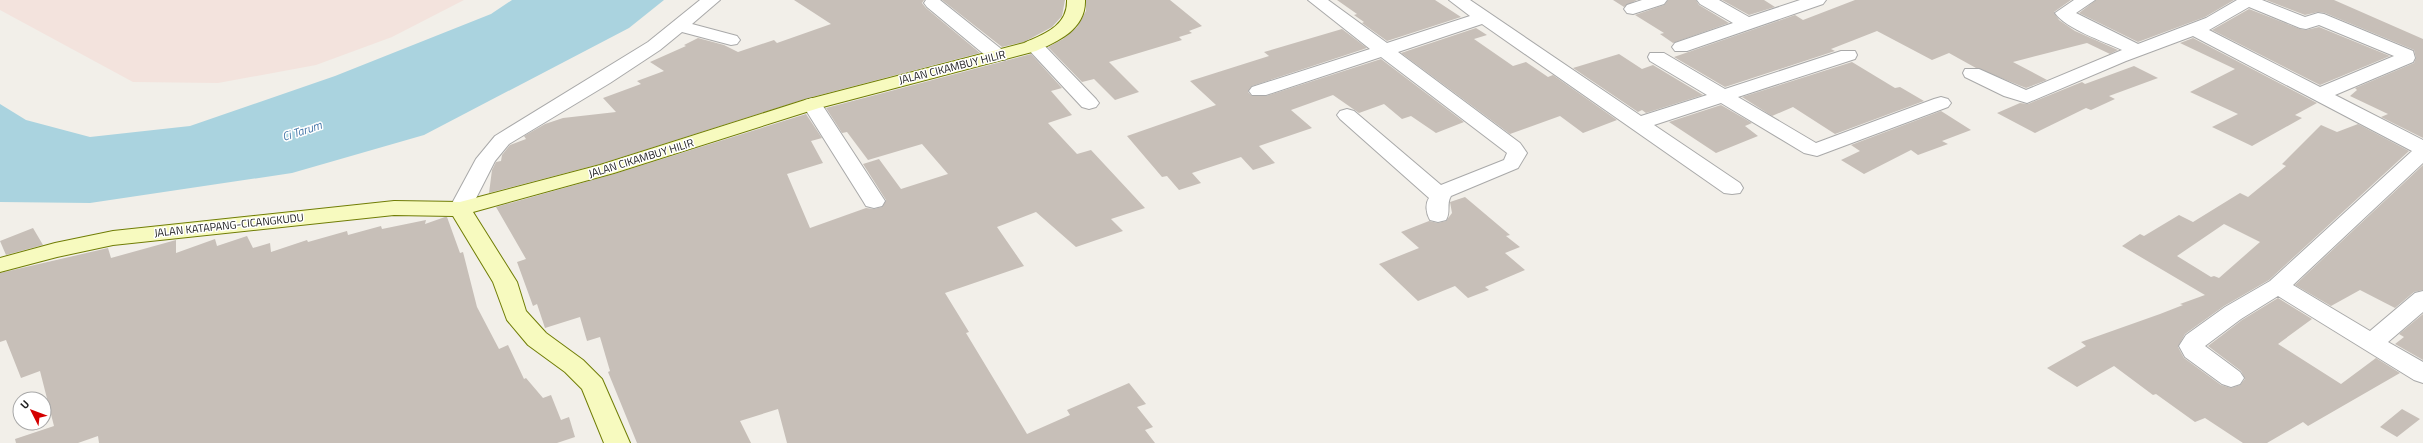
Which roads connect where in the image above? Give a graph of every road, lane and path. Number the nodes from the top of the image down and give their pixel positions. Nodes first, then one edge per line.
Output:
1 (711, 0) edge
2 (1076, 0) edge
3 (1317, 0) edge
4 (1458, 0) edge
5 (1658, 0) edge
6 (1706, 0) edge
7 (1817, 0) edge
8 (2086, 0) edge
9 (2249, 0) edge
10 (933, 3) dead end
11 (1633, 9) dead end
12 (1483, 18) junction
13 (1747, 24) junction
14 (680, 26) junction
15 (2194, 30) junction
16 (731, 40) dead end
17 (1034, 45) junction
18 (1682, 48) dead end
19 (2137, 50) junction
20 (1384, 51) junction
21 (1848, 55) dead end
22 (998, 56) junction
23 (1657, 57) dead end
24 (1972, 73) dead end
25 (1259, 91) dead end
26 (2320, 94) junction
27 (1723, 97) junction
28 (1089, 103) dead end
29 (1941, 103) dead end
30 (812, 104) junction
31 (1347, 115) dead end
32 (1638, 124) junction
33 (2423, 148) edge
34 (2423, 152) edge
35 (1732, 188) dead end
36 (874, 201) dead end
37 (460, 209) junction
38 (0, 265) edge
39 (2278, 286) junction
40 (2423, 299) edge
41 (2372, 343) junction
42 (2423, 374) edge
43 (2231, 378) dead end
44 (617, 443) edge

1 - 14 street
2 - 17 street, JALAN CIKAMBUY HILIR
3 - 20 street
4 - 12 street
5 - 11 street
6 - 13 street
7 - 13 street
8 - 19 street
9 - 15 street
9 - 26 street
10 - 22 street
12 - 20 street
12 - 32 street
13 - 18 street
14 - 16 street
14 - 37 street
15 - 19 street
15 - 26 street
17 - 22 street, JALAN CIKAMBUY HILIR
17 - 28 street
19 - 24 street
20 - 25 street
20 - 31 street
21 - 27 street
22 - 30 street, JALAN CIKAMBUY HILIR
23 - 27 street
26 - 33 street
27 - 29 street
27 - 32 street
30 - 36 street
30 - 37 street, JALAN CIKAMBUY HILIR
32 - 35 street
34 - 39 street
37 - 38 street, JALAN KATAPANG-CICANGKUDU
37 - 44 street
39 - 41 street
39 - 43 street
40 - 41 street
41 - 42 street

